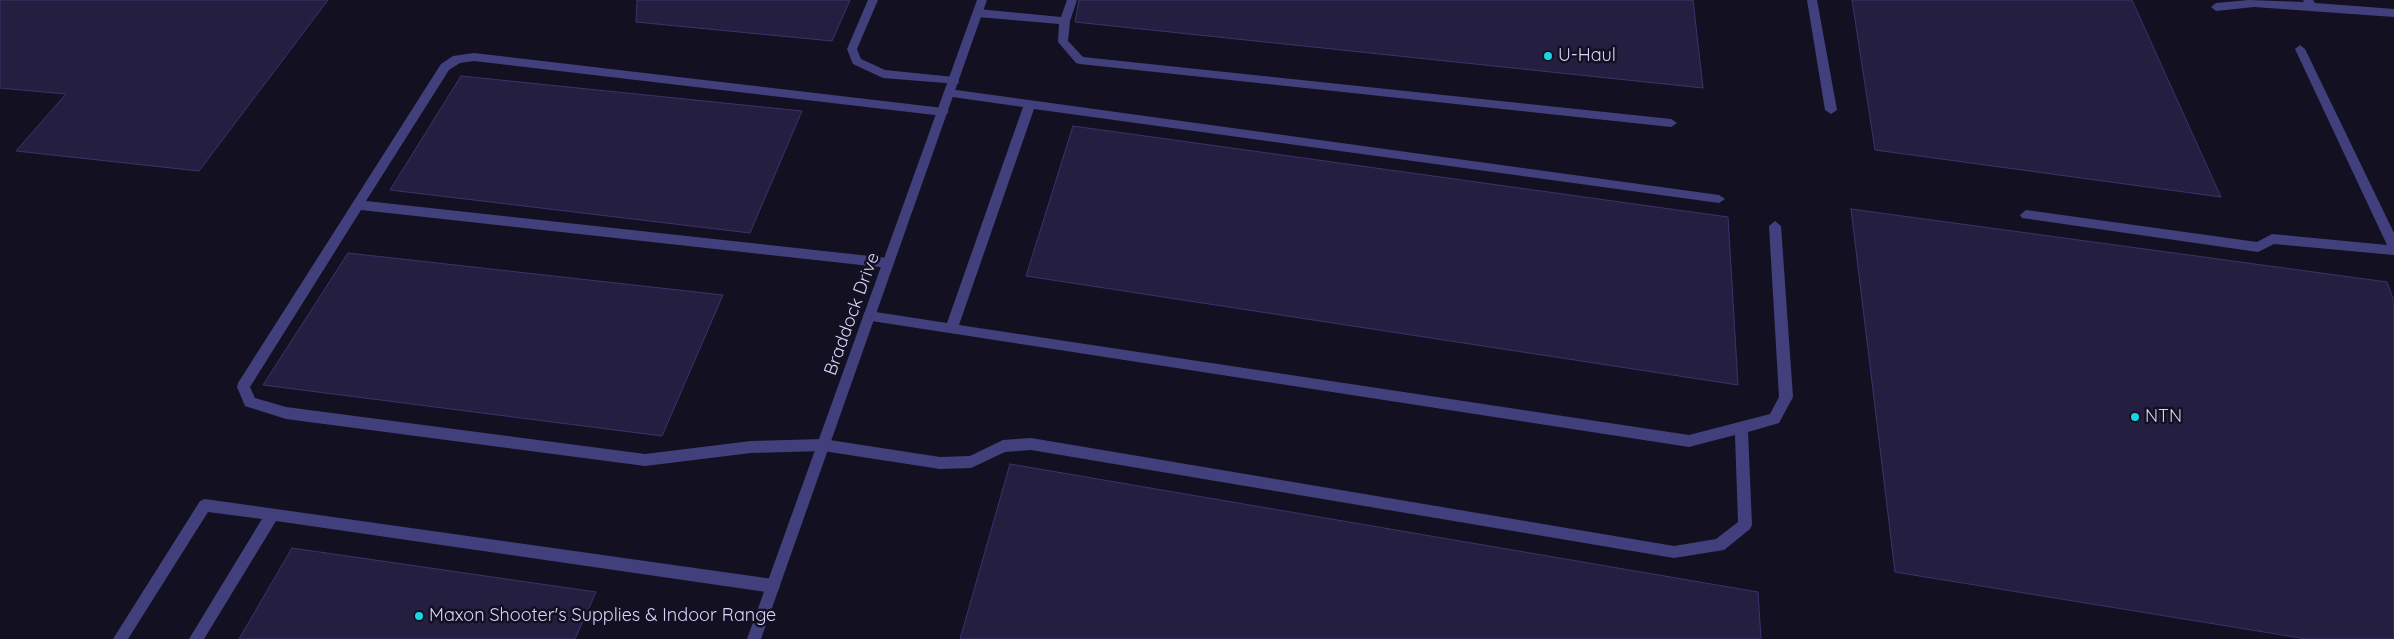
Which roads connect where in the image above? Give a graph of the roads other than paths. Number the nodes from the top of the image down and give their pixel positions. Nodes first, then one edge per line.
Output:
1 (873, 0) edge
2 (982, 0) edge
3 (1072, 0) edge
4 (1812, 0) edge
5 (2309, 3) edge
6 (2216, 7) dead end
7 (978, 12) junction
8 (2394, 13) edge
9 (1065, 21) junction
10 (2300, 49) dead end
11 (952, 87) junction
12 (1030, 104) junction
13 (1831, 110) dead end
14 (943, 112) junction
15 (1671, 123) dead end
16 (1719, 199) dead end
17 (358, 205) junction
18 (2026, 215) dead end
19 (1775, 226) dead end
20 (2394, 248) edge
21 (888, 263) junction
22 (869, 316) junction
23 (951, 329) junction
24 (1741, 429) junction
25 (823, 445) junction
26 (272, 515) junction
27 (773, 586) junction
28 (120, 639) edge
29 (196, 639) edge
30 (754, 639) edge

1 - 11 street
2 - 7 street, Braddock Drive
3 - 9 street
4 - 13 street
5 - 6 street
5 - 8 street
7 - 9 street
7 - 11 street, Braddock Drive
9 - 15 street
10 - 20 street
11 - 12 street
11 - 14 street, Braddock Drive
12 - 16 street
12 - 23 street
14 - 17 street
14 - 21 street, Braddock Drive
17 - 21 street
17 - 25 street
18 - 20 street
19 - 24 street
21 - 22 street, Braddock Drive
22 - 23 street
22 - 25 street, Braddock Drive
23 - 24 street
24 - 25 street
25 - 27 street, Braddock Drive
26 - 27 street
26 - 28 street
26 - 29 street
27 - 30 street, Braddock Drive

